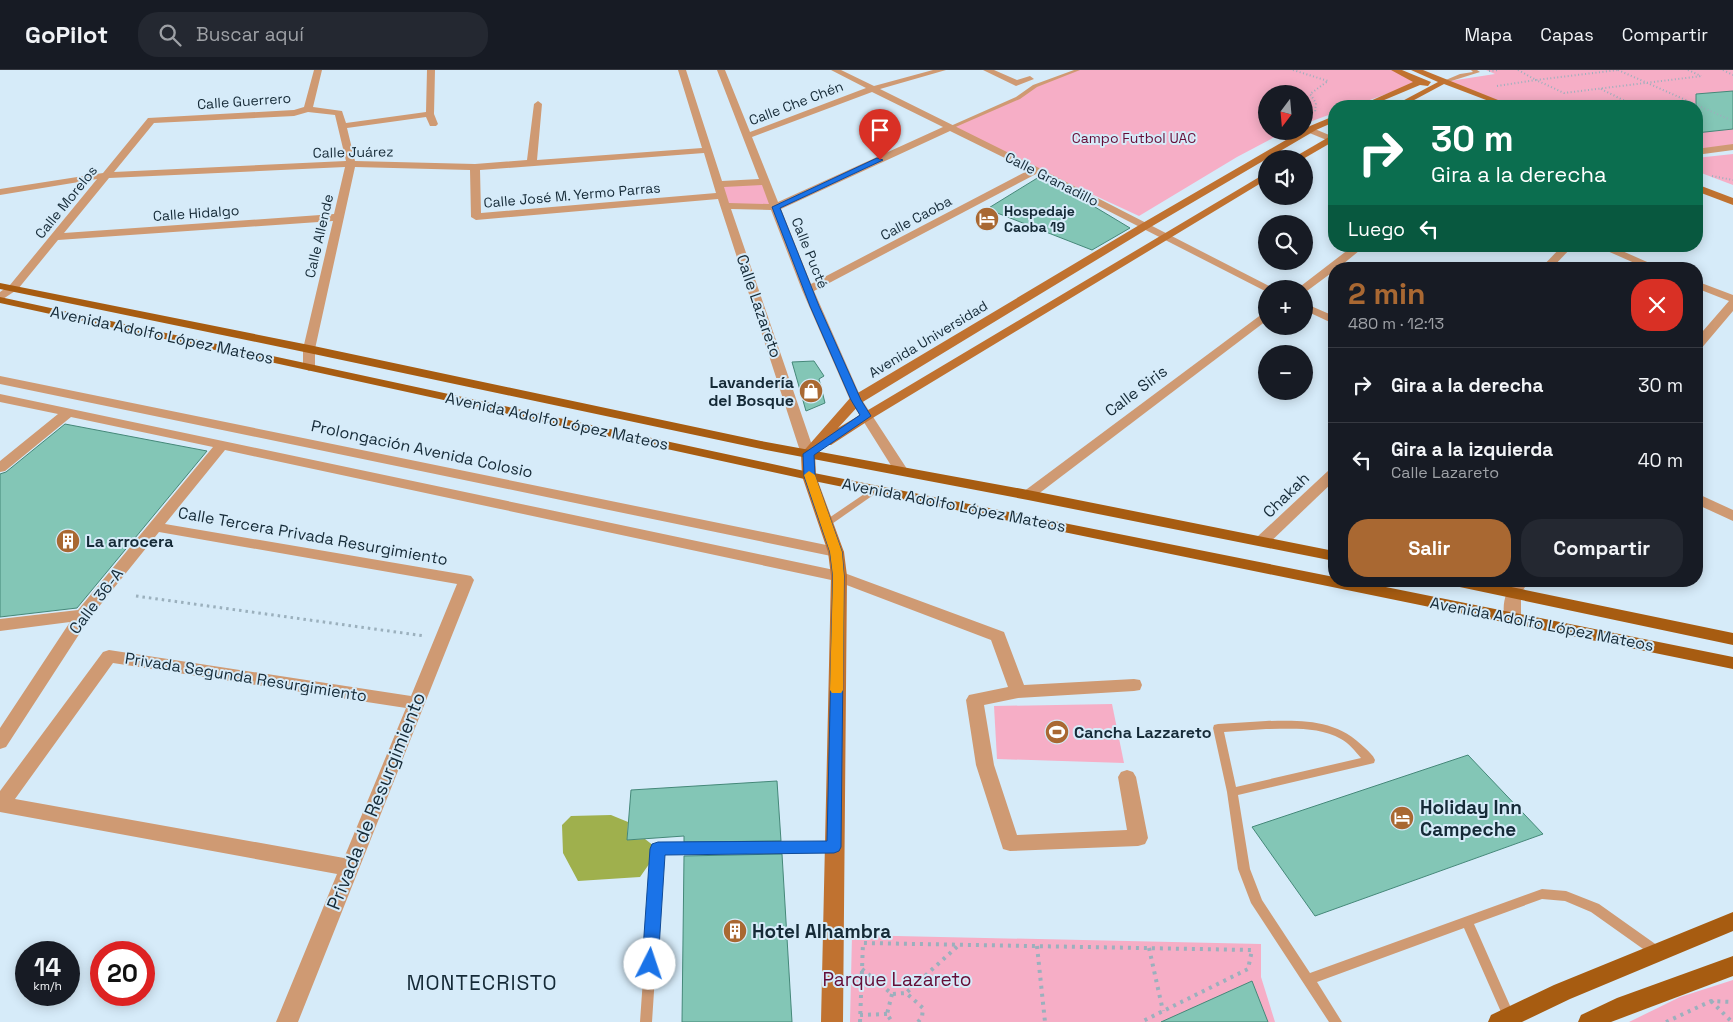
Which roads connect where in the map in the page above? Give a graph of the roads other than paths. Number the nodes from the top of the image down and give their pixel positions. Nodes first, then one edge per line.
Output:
1 (318, 70) edge
2 (432, 70) edge
3 (682, 70) edge
4 (721, 70) edge
5 (835, 70) edge
6 (942, 70) edge
7 (987, 70) edge
8 (1009, 70) edge
9 (1078, 70) edge
10 (1395, 70) edge
11 (1415, 70) edge
12 (1473, 70) edge
13 (1420, 82) junction
14 (1443, 82) junction
15 (1435, 88) junction
16 (872, 89) junction
17 (1377, 100) edge
18 (1410, 100) edge
19 (1470, 100) edge
20 (1493, 100) edge
21 (538, 104) dead end
22 (308, 109) junction
23 (339, 113) joint
24 (430, 114) junction
25 (151, 120) joint
26 (1328, 122) edge
27 (433, 124) dead end
28 (342, 126) junction
29 (949, 128) junction
30 (1313, 128) edge
31 (1313, 130) edge
32 (747, 136) junction
33 (1328, 137) edge
34 (1292, 140) edge
35 (1328, 142) edge
36 (1733, 147) edge
37 (707, 150) junction
38 (1313, 150) edge
39 (1703, 151) edge
40 (532, 162) junction
41 (351, 164) junction
42 (476, 167) junction
43 (1036, 170) junction
44 (106, 175) junction
45 (1258, 181) edge
46 (766, 182) junction
47 (1703, 182) edge
48 (718, 184) junction
49 (1703, 190) edge
50 (0, 192) edge
51 (1733, 193) edge
52 (723, 201) junction
53 (1733, 202) edge
54 (776, 207) junction
55 (339, 217) junction
56 (1145, 226) junction
57 (55, 237) junction
58 (1164, 237) junction
59 (1352, 252) edge
60 (1562, 252) edge
61 (1616, 252) edge
62 (1339, 262) edge
63 (1552, 262) edge
64 (1641, 262) edge
65 (1328, 270) edge
66 (1313, 281) edge
67 (1258, 284) edge
68 (7, 287) edge
69 (1703, 287) edge
70 (808, 290) junction
71 (0, 299) edge
72 (1733, 299) edge
73 (1733, 304) edge
74 (1313, 310) edge
75 (1328, 318) edge
76 (1258, 322) edge
77 (1703, 339) edge
78 (309, 349) junction
79 (308, 367) junction
80 (0, 380) edge
81 (0, 398) edge
82 (856, 400) junction
83 (70, 412) junction
84 (866, 416) junction
85 (222, 445) junction
86 (808, 454) junction
87 (0, 468) edge
88 (902, 472) junction
89 (809, 476) junction
90 (1328, 479) edge
91 (876, 490) junction
92 (1028, 495) junction
93 (1703, 501) edge
94 (1733, 516) edge
95 (826, 524) junction
96 (154, 526) junction
97 (1262, 541) junction
98 (836, 552) junction
99 (1328, 555) edge
100 (838, 576) junction
101 (466, 580) joint
102 (1328, 581) edge
103 (1359, 587) edge
104 (1517, 587) edge
105 (83, 615) junction
106 (1513, 618) junction
107 (0, 625) edge
108 (1733, 638) edge
109 (1733, 663) edge
110 (1134, 685) dead end
111 (1018, 692) junction
112 (416, 703) junction
113 (0, 742) edge
114 (1127, 777) dead end
115 (1232, 792) junction
116 (1, 804) edge
117 (834, 847) junction
118 (349, 868) junction
119 (1733, 921) edge
120 (1468, 922) junction
121 (1657, 953) junction
122 (1733, 966) edge
123 (1309, 979) junction
124 (1504, 1020) edge
125 (287, 1022) edge
126 (646, 1022) edge
127 (832, 1022) edge
128 (1336, 1022) edge
129 (1589, 1022) edge

1 - 22 street
2 - 24 street
3 - 37 street, Calle Lazareto
4 - 32 street, Calle Pucté
5 - 16 street, Calle Granadillo
6 - 16 street, Calle Che Chén
7 - 8 street
9 - 29 lane
10 - 13 street
11 - 14 street
12 - 14 lane
13 - 14 street
13 - 15 street
13 - 17 street
14 - 15 street
14 - 20 street
15 - 18 street
15 - 19 street
16 - 29 street, Calle Granadillo
16 - 32 street, Calle Che Chén
21 - 40 street
22 - 23 street, Calle Guerrero
22 - 25 street, Calle Guerrero
23 - 28 street, Calle Allende
24 - 27 street
24 - 28 street
25 - 44 street, Calle Morelos
26 - 30 street, Avenida Universidad
28 - 41 street, Calle Allende
29 - 43 street, Calle Granadillo
29 - 54 street
31 - 33 street
32 - 46 street, Calle Pucté
34 - 56 street, Avenida Universidad
35 - 38 street
36 - 39 street
37 - 40 street, Calle Juárez
37 - 48 street, Calle Lazareto
40 - 42 street, Calle Juárez
41 - 42 street, Calle Juárez
41 - 44 street, Calle Juárez
41 - 55 street, Calle Allende
42 - 52 street, Calle José M. Yermo Parras
43 - 56 street, Calle Granadillo
43 - 70 street, Calle Caoba
44 - 50 street, Calle Juárez
44 - 57 street, Calle Morelos
45 - 58 street
46 - 48 street
46 - 54 street, Calle Pucté
47 - 51 street
48 - 52 street, Calle Lazareto
49 - 53 street
52 - 54 street
52 - 86 street, Calle Lazareto
54 - 70 street, Calle Pucté
55 - 57 street, Calle Hidalgo
55 - 78 street, Calle Allende
56 - 58 street, Calle Granadillo
56 - 82 street, Avenida Universidad
57 - 68 street, Calle Morelos
58 - 67 street, Calle Granadillo
58 - 84 street
59 - 62 street
60 - 63 street
61 - 64 street
65 - 66 street
68 - 71 street, Calle Morelos
68 - 78 main road, Avenida Adolfo López Mateos
69 - 72 street
70 - 82 street, Calle Pucté
71 - 79 main road, Avenida Adolfo López Mateos
73 - 77 street
74 - 75 street
76 - 92 street, Calle Siris
78 - 79 street, Calle Allende
78 - 86 main road, Avenida Adolfo López Mateos
79 - 89 main road, Avenida Adolfo López Mateos
80 - 98 street, Prolongación Avenida Colosio
81 - 83 street
82 - 84 street, Calle Pucté
82 - 86 street, Avenida Universidad
83 - 85 street
83 - 87 street
84 - 86 street
84 - 88 street, Calle Pucté
85 - 96 street, Calle 36-A
85 - 100 street
86 - 88 main road, Avenida Adolfo López Mateos
86 - 89 street, Calle Lazareto
88 - 92 main road, Avenida Adolfo López Mateos
89 - 91 main road, Avenida Adolfo López Mateos
89 - 95 street, Calle Lazareto
90 - 97 street, Chakah
91 - 95 lane
91 - 102 main road, Avenida Adolfo López Mateos
92 - 97 main road, Avenida Adolfo López Mateos
93 - 94 street
95 - 98 street, Calle Lazareto
96 - 101 street, Calle Tercera Privada Resurgimiento
96 - 105 street, Calle 36-A
97 - 99 main road, Avenida Adolfo López Mateos
98 - 100 street, Calle Lazareto
100 - 111 street
100 - 117 street, Calle Lazareto
101 - 112 street, Privada de Resurgimiento
103 - 106 main road, Avenida Adolfo López Mateos
104 - 106 street
104 - 108 main road, Avenida Adolfo López Mateos
105 - 107 street
105 - 113 street, Calle 36-A
106 - 109 main road, Avenida Adolfo López Mateos
110 - 111 street
111 - 114 street
112 - 116 street, Privada Segunda Resurgimiento
112 - 118 street, Privada de Resurgimiento
115 - 115 lane
115 - 123 lane
116 - 118 street, Privada Segunda Resurgimiento
117 - 126 lane
117 - 127 street, Calle Lazareto
118 - 125 street, Privada de Resurgimiento
119 - 121 main road
120 - 121 lane
120 - 123 lane
120 - 124 lane
121 - 124 main road
122 - 129 main road
123 - 128 lane

